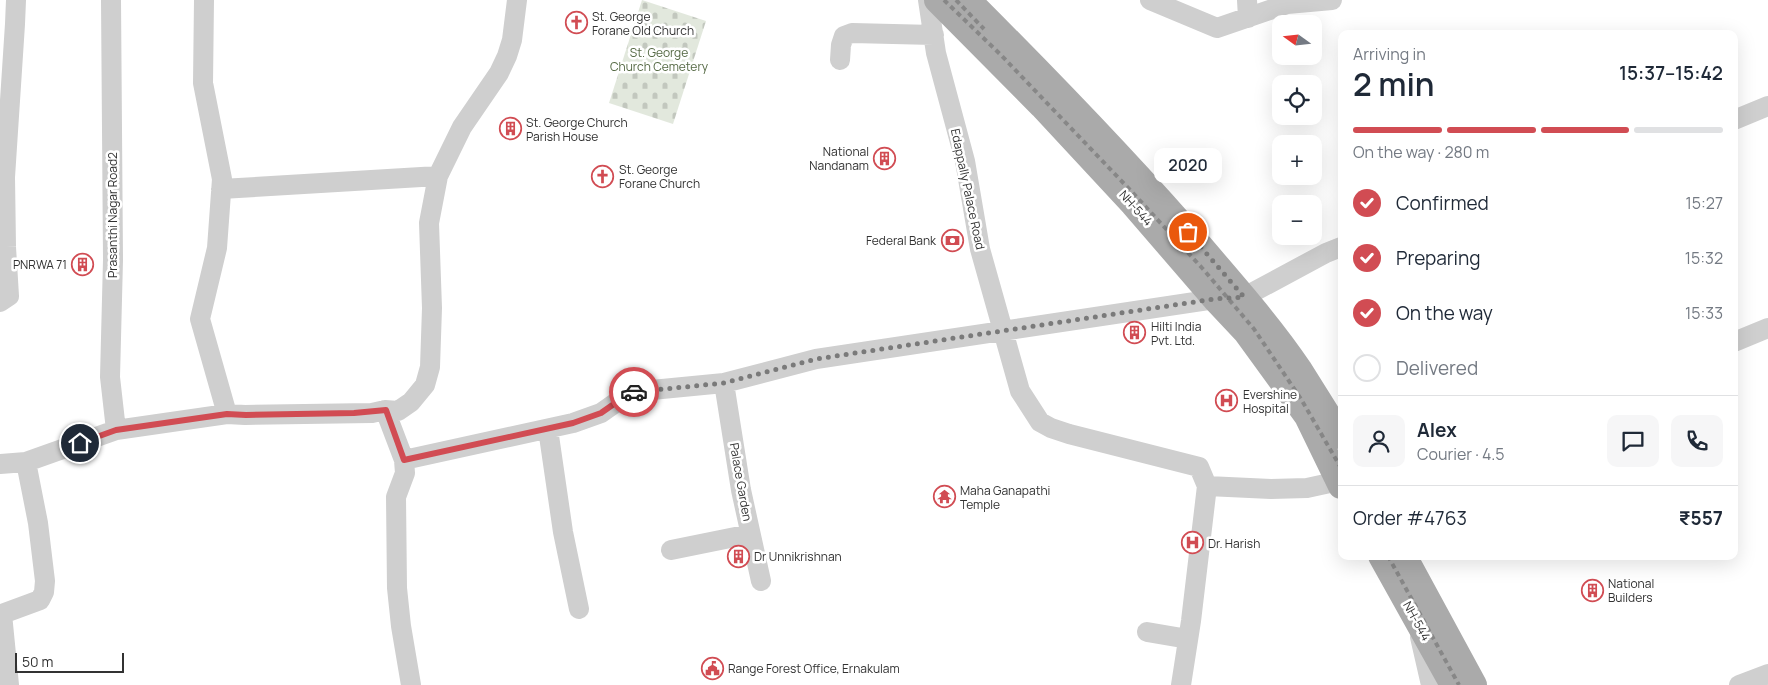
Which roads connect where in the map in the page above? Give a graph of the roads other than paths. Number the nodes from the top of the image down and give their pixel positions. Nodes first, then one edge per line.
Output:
1 (16, 0) edge
2 (111, 0) edge
3 (204, 0) edge
4 (517, 0) edge
5 (928, 0) edge
6 (937, 0) edge
7 (968, 0) edge
8 (1150, 0) edge
9 (1332, 0) edge
10 (1247, 9) edge
11 (934, 34) junction
12 (840, 60) dead end
13 (6, 64) edge
14 (1768, 106) edge
15 (1738, 118) edge
16 (438, 176) junction
17 (221, 189) junction
18 (1338, 248) edge
19 (1244, 297) junction
20 (1214, 299) junction
21 (0, 302) edge
22 (1768, 328) edge
23 (1006, 340) junction
24 (1738, 340) edge
25 (724, 383) junction
26 (386, 410) junction
27 (227, 414) junction
28 (548, 429) junction
29 (116, 430) junction
30 (1338, 431) edge
31 (404, 460) junction
32 (26, 462) junction
33 (0, 464) edge
34 (1338, 479) edge
35 (1338, 483) edge
36 (1207, 486) junction
37 (750, 534) junction
38 (670, 550) dead end
39 (1384, 560) edge
40 (1405, 560) edge
41 (761, 580) dead end
42 (578, 609) dead end
43 (1423, 611) junction
44 (1147, 632) dead end
45 (1188, 639) junction
46 (1768, 674) edge
47 (9, 685) edge
48 (410, 685) edge
49 (1181, 685) edge
50 (1431, 685) edge
51 (1453, 685) edge
52 (1474, 685) edge
53 (1739, 685) edge

1 - 13 street
2 - 29 street, Prasanthi Nagar Road2
3 - 17 street
4 - 16 street
5 - 11 street, Edappally Palace Road
6 - 20 main road, NH-544
7 - 19 main road, NH-544
8 - 10 street
9 - 10 street
11 - 12 street
11 - 23 street, Edappally Palace Road
13 - 21 street
14 - 15 street
16 - 17 street
16 - 26 street
17 - 27 street
18 - 19 street
19 - 20 street
19 - 30 main road, NH-544
20 - 23 street
20 - 34 main road, NH-544
22 - 24 street
23 - 25 street
23 - 36 street, Edappally Palace Road
25 - 28 street
25 - 37 street, Palace Garden
26 - 27 street
26 - 31 street
27 - 29 street
28 - 31 street
28 - 42 street
29 - 32 street
31 - 48 street
32 - 33 street
32 - 47 street
35 - 36 street
36 - 45 street
37 - 38 street
37 - 41 street, Palace Garden
39 - 43 main road, NH-544
40 - 43 main road, NH-544
43 - 50 street
43 - 51 main road, NH-544
43 - 52 main road, NH-544
44 - 45 street
45 - 49 street
46 - 53 street

